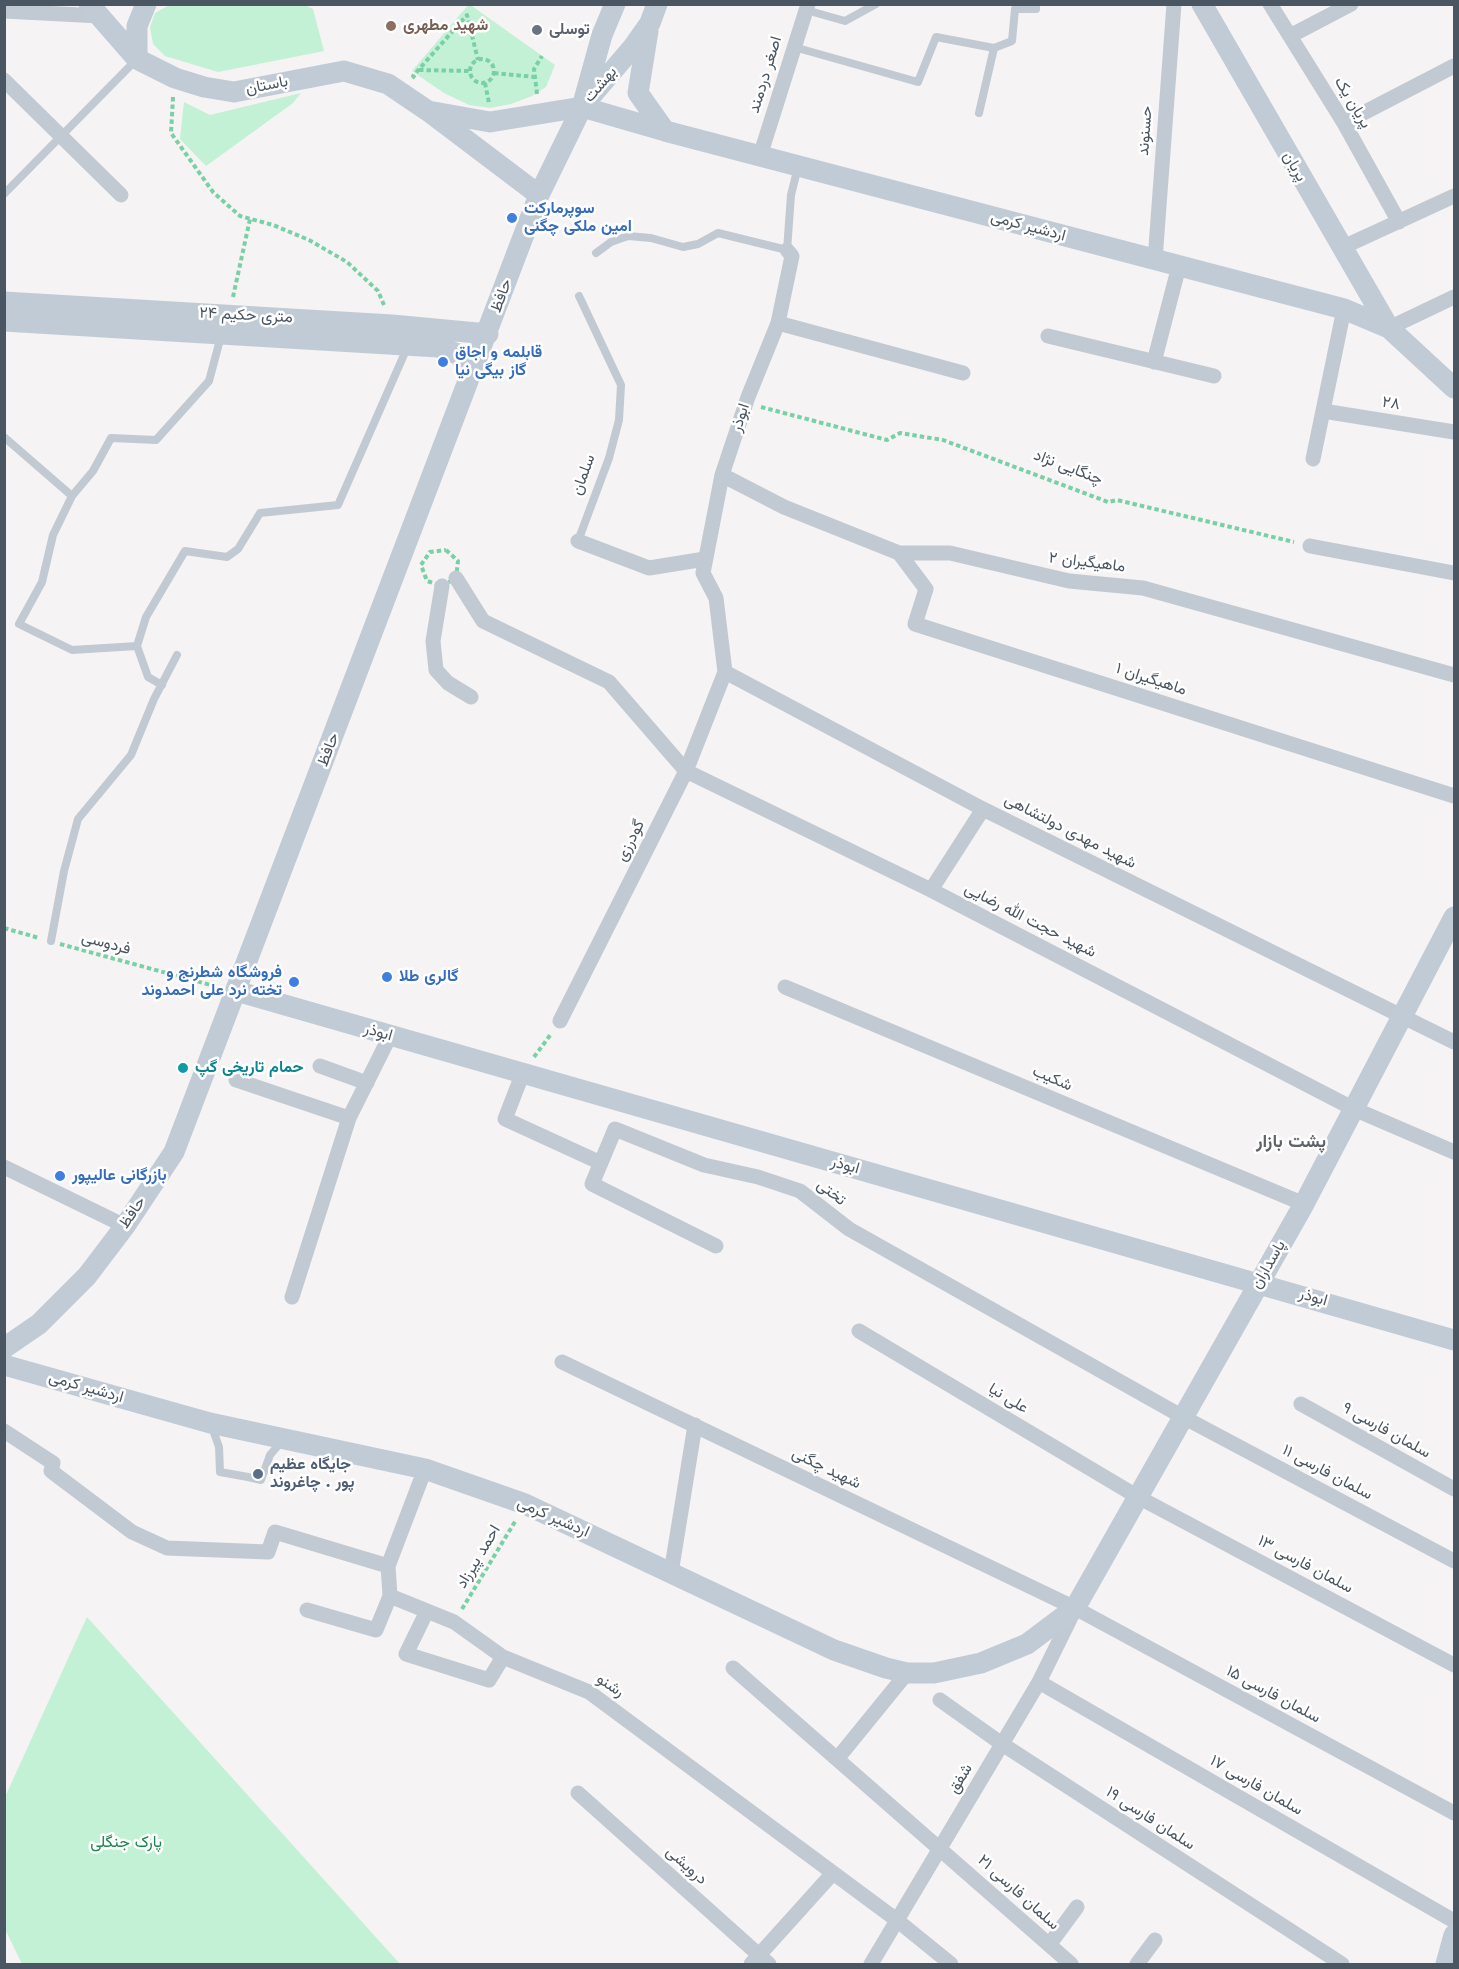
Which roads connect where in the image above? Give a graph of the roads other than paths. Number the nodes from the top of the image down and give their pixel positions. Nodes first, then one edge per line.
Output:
1 (146, 4) edge
2 (615, 4) edge
3 (876, 4) edge
4 (1036, 4) edge
5 (1174, 4) edge
6 (1202, 4) edge
7 (1270, 4) edge
8 (1351, 4) edge
9 (807, 7) edge
10 (94, 10) edge
11 (4, 11) edge
12 (653, 14) edge
13 (1290, 36) junction
14 (794, 47) junction
15 (994, 48) junction
16 (137, 59) junction
17 (1455, 66) edge
18 (4, 80) edge
19 (582, 107) junction
20 (428, 111) junction
21 (979, 112) dead end
22 (1344, 123) junction
23 (665, 131) junction
24 (62, 135) junction
25 (760, 156) junction
26 (798, 166) junction
27 (4, 194) edge
28 (121, 195) dead end
29 (539, 195) junction
30 (1455, 196) edge
31 (1398, 222) junction
32 (1341, 249) junction
33 (787, 250) junction
34 (596, 253) dead end
35 (1155, 260) junction
36 (1179, 266) junction
37 (579, 296) dead end
38 (1455, 297) edge
39 (4, 302) edge
40 (1344, 309) junction
41 (4, 321) edge
42 (778, 323) junction
43 (225, 325) junction
44 (1389, 328) junction
45 (488, 334) junction
46 (1048, 336) dead end
47 (409, 345) junction
48 (1154, 362) junction
49 (474, 372) junction
50 (963, 373) dead end
51 (1214, 376) dead end
52 (1455, 388) edge
53 (1323, 411) junction
54 (1455, 432) edge
55 (4, 438) edge
56 (1313, 459) dead end
57 (722, 475) junction
58 (72, 496) junction
59 (578, 541) joint
60 (1310, 546) road end
61 (899, 553) junction
62 (705, 559) junction
63 (1455, 573) edge
64 (456, 578) dead end
65 (442, 586) dead end
66 (137, 646) junction
67 (177, 655) dead end
68 (725, 672) junction
69 (1455, 675) edge
70 (162, 685) junction
71 (471, 698) dead end
72 (686, 771) junction
73 (1455, 796) edge
74 (983, 809) junction
75 (932, 890) junction
76 (1455, 917) edge
77 (51, 941) road end
78 (786, 987) dead end
79 (236, 992) junction
80 (1401, 1018) junction
81 (560, 1021) road end
82 (390, 1036) junction
83 (1455, 1042) edge
84 (320, 1066) dead end
85 (522, 1075) junction
86 (236, 1080) dead end
87 (367, 1083) junction
88 (1354, 1109) junction
89 (349, 1118) junction
90 (1455, 1152) edge
91 (601, 1163) junction
92 (4, 1167) edge
93 (1304, 1204) junction
94 (125, 1226) junction
95 (717, 1246) dead end
96 (1260, 1282) junction
97 (291, 1297) dead end
98 (859, 1331) dead end
99 (1455, 1340) edge
100 (4, 1348) edge
101 (562, 1362) dead end
102 (4, 1365) edge
103 (1301, 1404) dead end
104 (1183, 1417) junction
105 (210, 1423) junction
106 (695, 1425) junction
107 (4, 1431) edge
108 (285, 1438) junction
109 (425, 1469) junction
110 (1455, 1489) edge
111 (1138, 1497) junction
112 (1455, 1561) edge
113 (388, 1566) junction
114 (671, 1573) junction
115 (390, 1596) junction
116 (1075, 1608) junction
117 (307, 1610) dead end
118 (428, 1611) junction
119 (503, 1657) junction
120 (1455, 1665) edge
121 (733, 1668) dead end
122 (907, 1673) junction
123 (1039, 1682) junction
124 (940, 1700) dead end
125 (1002, 1744) junction
126 (837, 1759) junction
127 (578, 1793) dead end
128 (1455, 1813) edge
129 (941, 1848) junction
130 (833, 1873) junction
131 (1077, 1907) dead end
132 (898, 1921) junction
133 (1455, 1921) edge
134 (1455, 1935) edge
135 (1155, 1940) dead end
136 (1049, 1945) junction
137 (760, 1962) edge
138 (871, 1965) edge
139 (951, 1965) edge
140 (1071, 1965) edge
141 (1137, 1965) edge
142 (1342, 1965) edge
143 (1446, 1965) edge

1 - 16 main road
2 - 19 main road, بهشت
3 - 9 lane
4 - 15 lane
5 - 35 street, حسنوند
6 - 32 main road, پریان
7 - 13 street, پریان یک
8 - 13 street
9 - 14 street, اصغر دردمند
10 - 11 street
10 - 16 main road, باستان
12 - 19 main road, بهشت
12 - 23 main road
13 - 22 street, پریان یک
14 - 15 lane
14 - 25 street, اصغر دردمند
15 - 21 lane
16 - 20 main road, باستان
16 - 24 lane
17 - 22 street
18 - 24 street
19 - 20 main road, باستان
19 - 23 main road, اردشیر کرمی
19 - 29 main road, حافظ
20 - 29 main road, باستان
22 - 31 street, پریان یک
23 - 25 main road, اردشیر کرمی
24 - 27 lane
24 - 28 street
25 - 26 main road, اردشیر کرمی
26 - 33 lane, ابوذر
26 - 35 main road, اردشیر کرمی
29 - 45 main road, حافظ
30 - 31 street
31 - 32 street
32 - 44 main road, پریان
33 - 34 lane
33 - 42 street, ابوذر
35 - 36 main road, اردشیر کرمی
36 - 40 main road, اردشیر کرمی
36 - 48 street
37 - 59 lane, سلمان
38 - 44 street
39 - 43 main road, ۲۴ متری حکیم
40 - 44 main road, اردشیر کرمی
40 - 53 street
41 - 43 main road, ۲۴ متری حکیم
42 - 50 street
42 - 57 street, ابوذر
43 - 45 main road, ۲۴ متری حکیم
43 - 47 main road, ۲۴ متری حکیم
43 - 58 lane
44 - 52 main road
45 - 49 main road, حافظ
46 - 48 street
47 - 49 main road, ۲۴ متری حکیم
47 - 66 lane
48 - 51 street
49 - 79 main road, حافظ
53 - 54 street, ۲۸
53 - 56 street
55 - 58 lane
57 - 61 street, ماهیگیران ۲
57 - 62 street, ابوذر
58 - 66 lane
59 - 62 street, سلمان
60 - 63 street
61 - 69 street, ماهیگیران ۲
61 - 73 street, ماهیگیران ۱
62 - 68 street, ابوذر
64 - 72 street
65 - 71 street
66 - 70 lane
67 - 70 lane
68 - 72 street, گودرزی
68 - 74 street, شهید مهدی دولتشاهی
70 - 77 lane
72 - 75 street, شهید حجت الله رضایی
72 - 81 street, گودرزی
74 - 75 street
74 - 80 street, شهید مهدی دولتشاهی
75 - 88 street, شهید حجت الله رضایی
76 - 80 main road, پاسداران
78 - 93 street, شکیب
79 - 82 main road, ابوذر
79 - 94 main road, حافظ
80 - 83 street, شهید مهدی دولتشاهی
80 - 88 main road, پاسداران
82 - 85 main road, ابوذر
82 - 87 street
84 - 87 street
85 - 91 street
85 - 96 main road, ابوذر
86 - 89 street
87 - 89 street
88 - 90 street, شهید حجت الله رضایی
88 - 93 main road, پاسداران
89 - 97 street
91 - 95 street, تختی
91 - 104 street, تختی
92 - 94 street
93 - 96 main road, پاسداران
94 - 100 main road, حافظ
96 - 99 main road, ابوذر
96 - 104 main road, پاسداران
98 - 111 street, علی نیا
101 - 106 street, شهید چگنی
102 - 105 main road, اردشیر کرمی
103 - 110 street, سلمان فارسی ۹
104 - 111 main road, پاسداران
104 - 112 street, سلمان فارسی ۱۱
105 - 108 main road, اردشیر کرمی
105 - 108 lane
106 - 114 street
106 - 116 street, شهید چگنی
107 - 113 street
108 - 109 main road, اردشیر کرمی
109 - 113 street
109 - 114 main road, اردشیر کرمی
111 - 116 main road, پاسداران
111 - 120 street, سلمان فارسی ۱۳
113 - 115 street
114 - 122 main road, اردشیر کرمی
115 - 117 street
115 - 118 street, رشنو
116 - 122 main road, اردشیر کرمی
116 - 123 street, شفق
116 - 128 street, سلمان فارسی ۱۵
118 - 119 street, رشنو
118 - 119 street
119 - 130 street, رشنو
121 - 126 street, سلمان فارسی ۲۱
122 - 126 street
123 - 125 street, شفق
123 - 133 street, سلمان فارسی ۱۷
124 - 125 street, سلمان فارسی ۱۹
125 - 129 street, شفق
125 - 142 street, سلمان فارسی ۱۹
126 - 129 street, سلمان فارسی ۲۱
127 - 137 street, درویشی
129 - 132 street, شفق
129 - 136 street, سلمان فارسی ۲۱
130 - 132 street, رشنو
130 - 137 street
131 - 136 street
132 - 138 street, شفق
132 - 139 street, رشنو
134 - 143 main road
135 - 141 street
136 - 140 street, سلمان فارسی ۲۱

